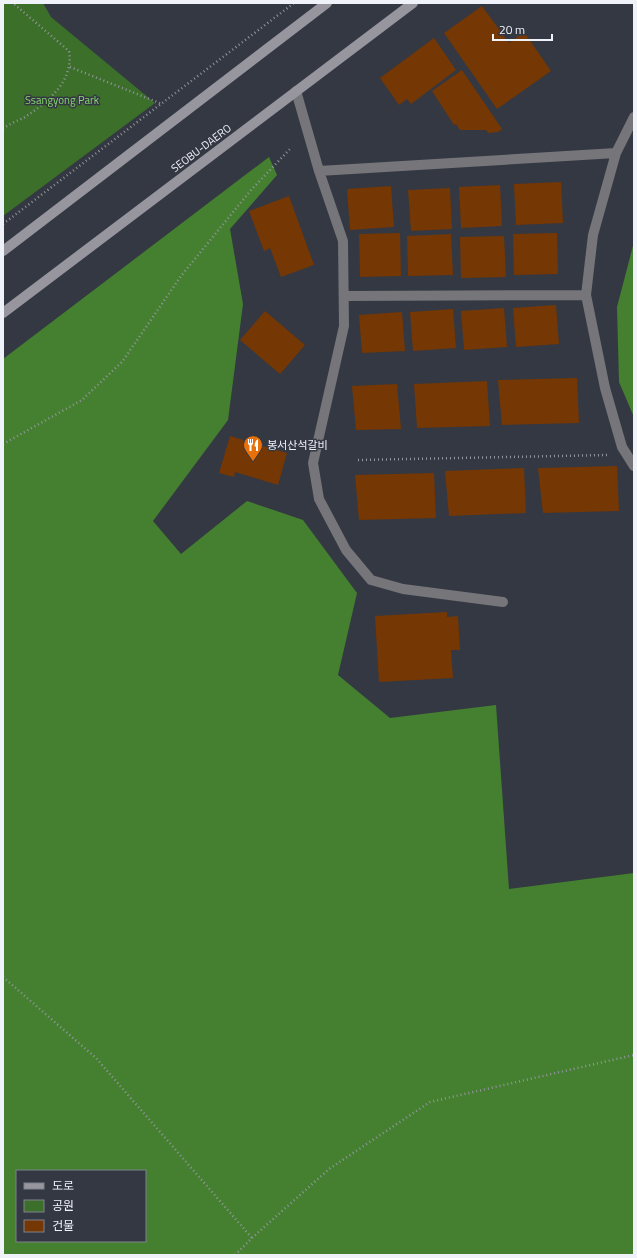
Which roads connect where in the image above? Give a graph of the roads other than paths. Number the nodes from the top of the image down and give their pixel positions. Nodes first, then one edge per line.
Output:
1 (413, 3) edge
2 (324, 4) edge
3 (296, 91) junction
4 (634, 117) edge
5 (616, 153) junction
6 (319, 171) junction
7 (3, 251) edge
8 (586, 295) junction
9 (344, 296) junction
10 (3, 313) edge
11 (634, 466) edge
12 (503, 602) dead end

1 - 3 main road, SEOBU-DAERO
2 - 7 main road
3 - 6 street
3 - 10 main road, SEOBU-DAERO
4 - 5 street
5 - 6 street
5 - 8 street
6 - 9 street
8 - 9 street
8 - 11 street
9 - 12 street

